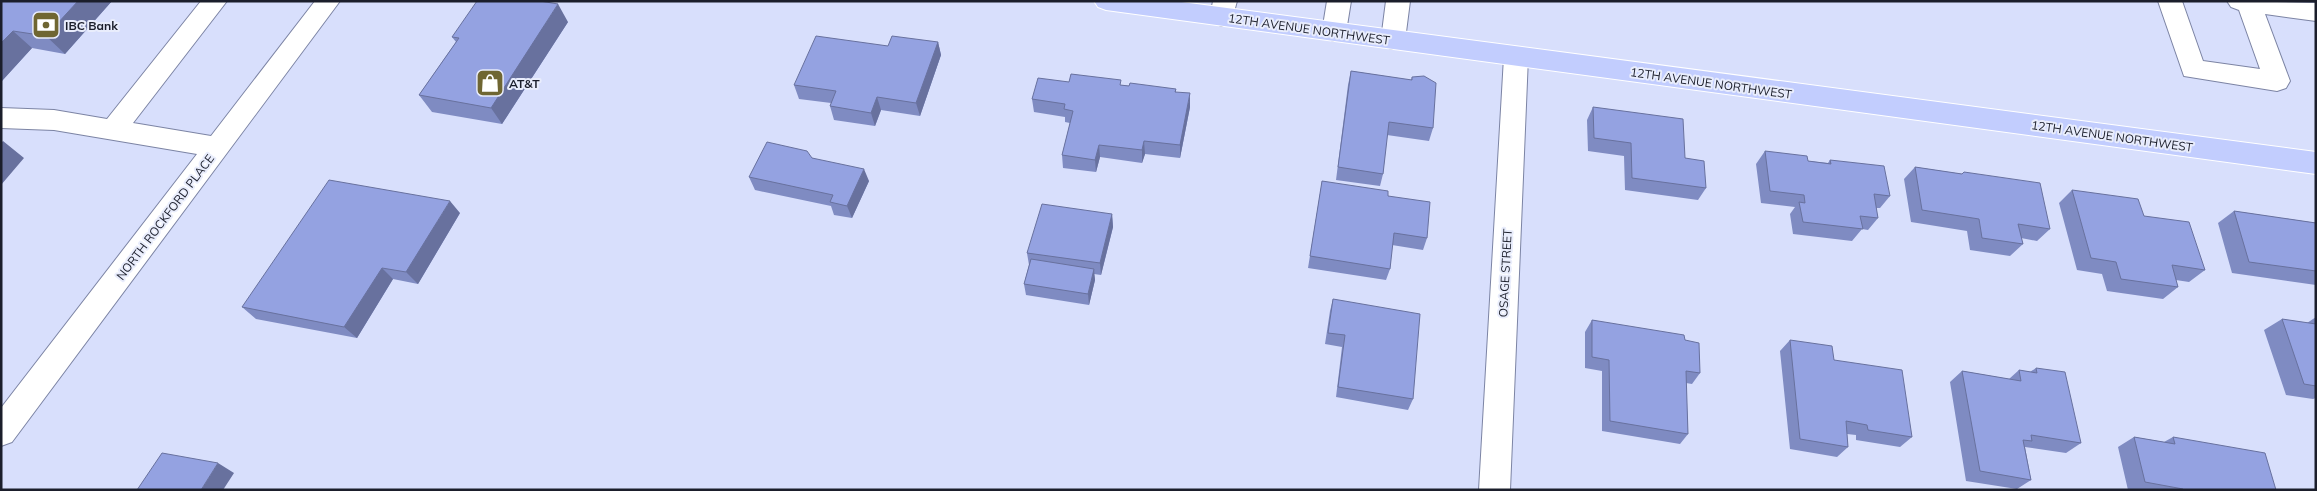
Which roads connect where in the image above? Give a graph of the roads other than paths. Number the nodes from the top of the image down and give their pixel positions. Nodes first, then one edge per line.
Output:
1 (215, 1) edge
2 (328, 1) edge
3 (1106, 1) edge
4 (1339, 1) edge
5 (1398, 1) edge
6 (2170, 1) edge
7 (2244, 2) edge
8 (1224, 9) edge
9 (2316, 12) edge
10 (1334, 32) junction
11 (1393, 40) junction
12 (1516, 57) junction
13 (1, 118) edge
14 (113, 130) junction
15 (218, 147) junction
16 (2316, 163) edge
17 (1, 432) edge
18 (1494, 490) edge

1 - 14 street
2 - 15 street, NORTH ROCKFORD PLACE
3 - 8 main road, 12TH AVENUE NORTHWEST
4 - 10 street
5 - 11 street
6 - 7 street
7 - 9 street
8 - 10 main road, 12TH AVENUE NORTHWEST
10 - 11 main road, 12TH AVENUE NORTHWEST
11 - 12 main road, 12TH AVENUE NORTHWEST
12 - 16 main road, 12TH AVENUE NORTHWEST
12 - 18 street, OSAGE STREET
13 - 14 street
14 - 15 street
15 - 17 street, NORTH ROCKFORD PLACE

